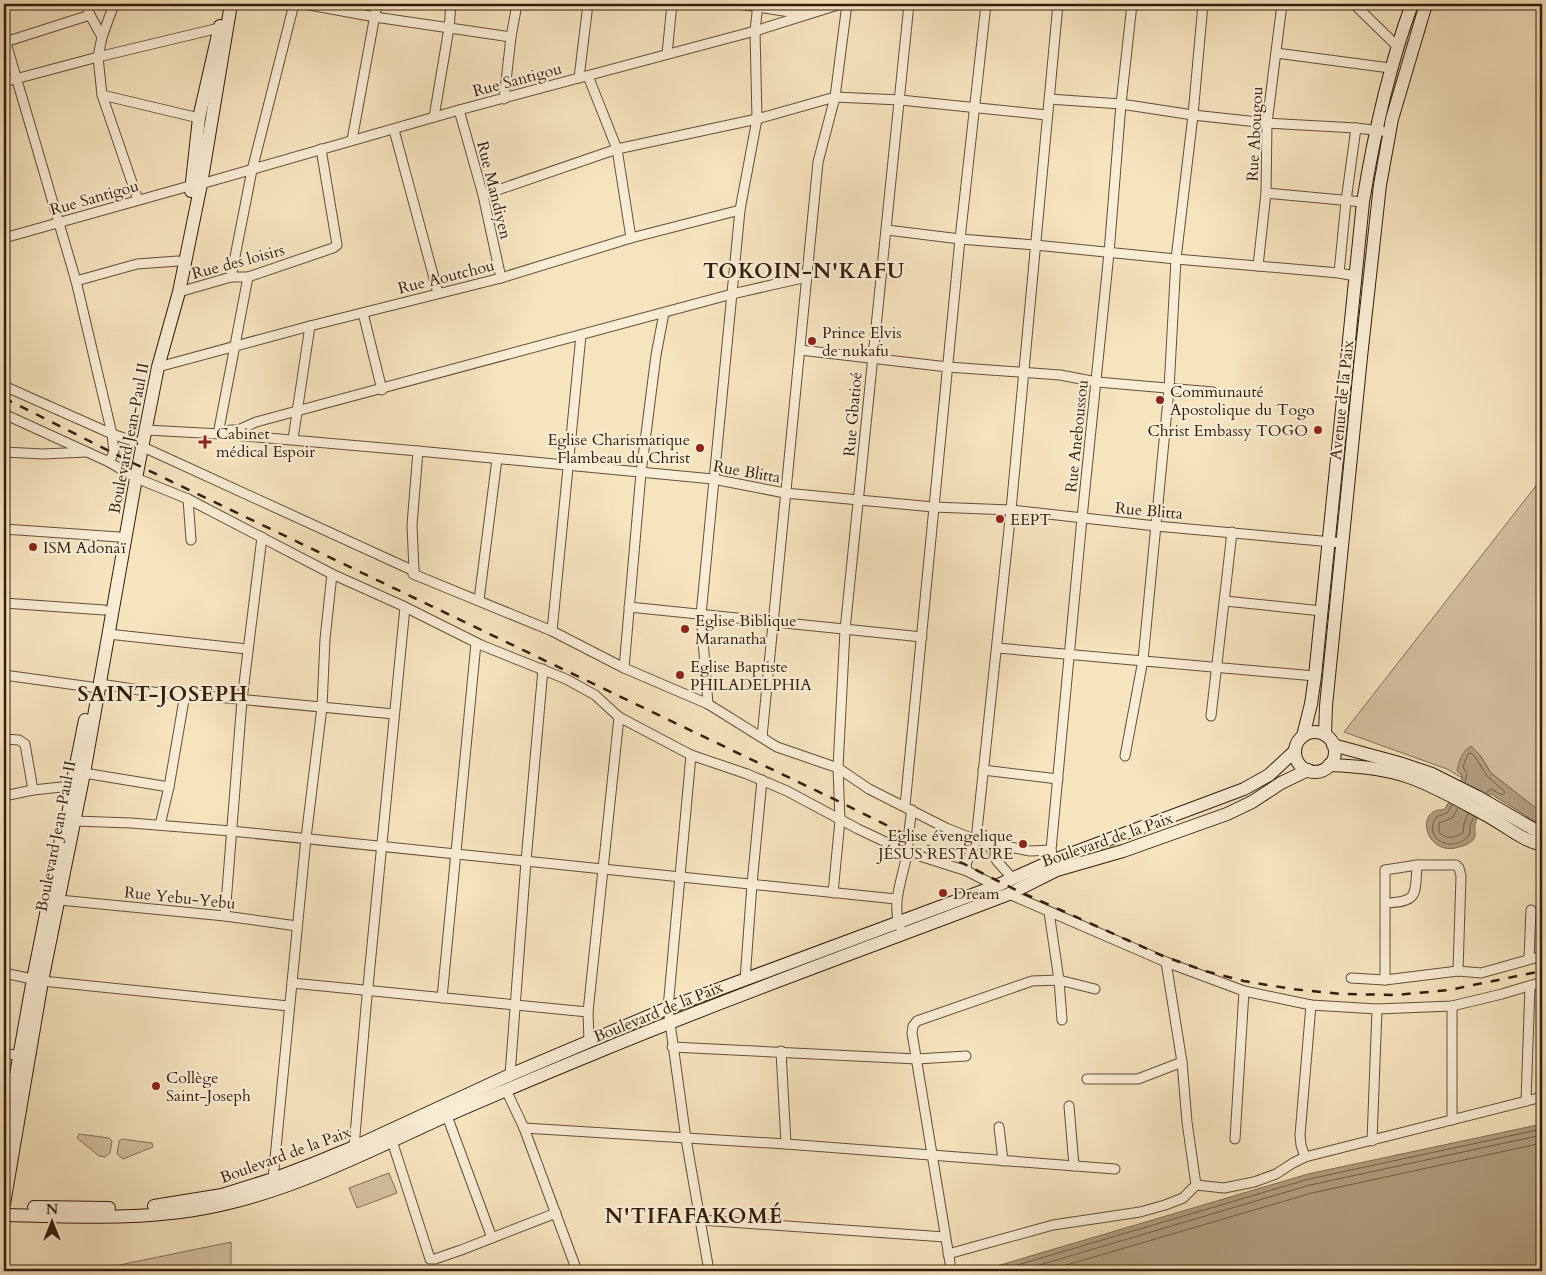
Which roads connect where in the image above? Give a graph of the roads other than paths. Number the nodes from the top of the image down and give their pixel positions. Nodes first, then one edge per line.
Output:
1 (86, 4) edge
2 (114, 4) edge
3 (224, 4) edge
4 (231, 4) edge
5 (294, 4) edge
6 (304, 4) edge
7 (377, 4) edge
8 (452, 4) edge
9 (517, 4) edge
10 (588, 4) edge
11 (672, 4) edge
12 (739, 4) edge
13 (841, 4) edge
14 (847, 4) edge
15 (909, 4) edge
16 (986, 4) edge
17 (1058, 4) edge
18 (1132, 4) edge
19 (1203, 4) edge
20 (1282, 4) edge
21 (1354, 4) edge
22 (1412, 4) edge
23 (1426, 4) edge
24 (758, 5) edge
25 (806, 14) junction
26 (90, 16) junction
27 (375, 17) junction
28 (219, 28) junction
29 (449, 28) junction
30 (755, 31) junction
31 (102, 37) junction
32 (511, 37) junction
33 (4, 39) edge
34 (1397, 46) junction
35 (667, 54) junction
36 (1276, 54) junction
37 (98, 57) junction
38 (1390, 68) junction
39 (583, 77) junction
40 (16, 79) junction
41 (4, 82) edge
42 (102, 95) junction
43 (835, 97) junction
44 (504, 99) junction
45 (1049, 99) junction
46 (900, 100) junction
47 (1121, 104) junction
48 (974, 108) junction
49 (459, 110) junction
50 (1047, 115) junction
51 (1193, 115) junction
52 (199, 118) junction
53 (434, 118) junction
54 (757, 119) junction
55 (1267, 123) junction
56 (1356, 128) junction
57 (394, 130) junction
58 (1376, 130) junction
59 (1390, 132) junction
60 (352, 140) junction
61 (321, 149) junction
62 (618, 149) junction
63 (252, 170) junction
64 (197, 184) junction
65 (1266, 194) junction
66 (483, 195) junction
67 (138, 200) junction
68 (1346, 200) junction
69 (1363, 202) junction
70 (740, 210) junction
71 (58, 222) junction
72 (887, 230) junction
73 (4, 238) edge
74 (631, 238) junction
75 (960, 239) junction
76 (1034, 244) junction
77 (1110, 253) junction
78 (1176, 259) junction
79 (178, 261) junction
80 (1258, 266) junction
81 (1339, 272) junction
82 (1355, 276) junction
83 (231, 277) junction
84 (248, 277) junction
85 (807, 277) junction
86 (501, 278) junction
87 (76, 281) junction
88 (179, 292) junction
89 (438, 293) junction
90 (732, 294) junction
91 (363, 313) junction
92 (664, 313) junction
93 (310, 326) junction
94 (581, 335) junction
95 (236, 346) junction
96 (800, 350) junction
97 (872, 358) junction
98 (158, 367) junction
99 (948, 367) junction
100 (1024, 373) junction
101 (1096, 382) junction
102 (4, 386) edge
103 (1169, 389) junction
104 (382, 390) junction
105 (1213, 392) dead end
106 (298, 411) junction
107 (4, 414) edge
108 (220, 431) junction
109 (112, 434) junction
110 (293, 439) junction
111 (142, 440) junction
112 (418, 451) junction
113 (4, 452) edge
114 (87, 452) junction
115 (496, 459) junction
116 (109, 462) junction
117 (568, 466) junction
118 (641, 473) junction
119 (133, 477) junction
120 (714, 479) junction
121 (785, 493) junction
122 (188, 499) junction
123 (859, 500) junction
124 (933, 507) junction
125 (1011, 510) junction
126 (1082, 518) junction
127 (1156, 526) junction
128 (4, 529) edge
129 (1232, 532) junction
130 (119, 537) junction
131 (262, 537) junction
132 (191, 540) dead end
133 (1336, 542) junction
134 (414, 571) junction
135 (332, 574) junction
136 (479, 600) junction
137 (1225, 601) junction
138 (4, 603) edge
139 (405, 607) junction
140 (629, 607) junction
141 (104, 610) junction
142 (1322, 611) junction
143 (701, 615) junction
144 (773, 623) junction
145 (846, 630) junction
146 (552, 631) junction
147 (108, 634) junction
148 (922, 637) junction
149 (476, 643) junction
150 (996, 648) junction
151 (248, 649) junction
152 (1070, 654) junction
153 (1143, 660) junction
154 (1217, 667) junction
155 (624, 668) junction
156 (543, 669) junction
157 (4, 675) edge
158 (1315, 676) junction
159 (95, 686) junction
160 (185, 694) junction
161 (242, 700) junction
162 (708, 704) junction
163 (322, 707) junction
164 (394, 714) junction
165 (1212, 716) dead end
166 (619, 717) junction
167 (1325, 735) junction
168 (1303, 736) junction
169 (762, 737) junction
170 (4, 739) edge
171 (1333, 745) junction
172 (1295, 751) junction
173 (691, 755) junction
174 (1125, 756) dead end
175 (1330, 765) junction
176 (838, 768) junction
177 (984, 770) junction
178 (1308, 770) junction
179 (84, 773) junction
180 (1058, 779) junction
181 (1429, 779) junction
182 (762, 780) junction
183 (72, 786) junction
184 (169, 786) junction
185 (33, 790) junction
186 (4, 796) edge
187 (908, 808) junction
188 (840, 820) junction
189 (74, 821) junction
190 (1156, 822) junction
191 (160, 825) junction
192 (231, 831) junction
193 (1535, 835) edge
194 (306, 838) junction
195 (1162, 838) junction
196 (976, 840) junction
197 (988, 843) junction
198 (1542, 845) edge
199 (381, 846) junction
200 (907, 852) junction
201 (456, 853) junction
202 (1054, 860) junction
203 (526, 861) junction
204 (1417, 865) junction
205 (604, 868) junction
206 (967, 871) junction
207 (680, 876) junction
208 (752, 884) junction
209 (1005, 886) junction
210 (833, 893) junction
211 (896, 898) junction
212 (59, 900) junction
213 (1386, 903) junction
214 (1531, 910) dead end
215 (1049, 912) junction
216 (225, 916) junction
217 (297, 926) junction
218 (900, 928) junction
219 (1542, 956) edge
220 (1529, 959) junction
221 (1166, 962) junction
222 (1458, 971) junction
223 (4, 973) edge
224 (1351, 978) dead end
225 (38, 980) junction
226 (745, 980) junction
227 (1059, 980) junction
228 (1385, 980) junction
229 (1542, 982) edge
230 (292, 983) junction
231 (1530, 986) junction
232 (1095, 989) dead end
233 (367, 991) junction
234 (1244, 991) junction
235 (442, 998) junction
236 (1311, 1005) junction
237 (290, 1006) junction
238 (514, 1006) junction
239 (1452, 1006) junction
240 (668, 1008) junction
241 (1377, 1009) junction
242 (588, 1012) junction
243 (1062, 1020) dead end
244 (669, 1022) junction
245 (589, 1041) junction
246 (672, 1047) junction
247 (781, 1052) junction
248 (4, 1054) edge
249 (19, 1056) junction
250 (966, 1056) dead end
251 (917, 1059) junction
252 (1182, 1062) junction
253 (510, 1075) junction
254 (1087, 1079) dead end
255 (506, 1090) junction
256 (1542, 1097) edge
257 (1526, 1102) junction
258 (1068, 1106) dead end
259 (447, 1116) junction
260 (1452, 1120) junction
261 (998, 1127) dead end
262 (524, 1128) junction
263 (686, 1139) junction
264 (1235, 1140) dead end
265 (392, 1141) junction
266 (1372, 1141) junction
267 (4, 1142) edge
268 (786, 1144) junction
269 (356, 1152) junction
270 (931, 1155) junction
271 (1305, 1157) junction
272 (1003, 1161) junction
273 (1074, 1166) junction
274 (1115, 1169) dead end
275 (273, 1179) junction
276 (1196, 1185) junction
277 (5, 1210) edge
278 (556, 1213) junction
279 (701, 1220) junction
280 (945, 1237) junction
281 (492, 1238) junction
282 (577, 1271) edge
283 (709, 1271) edge

1 - 26 street
2 - 31 street
3 - 28 main road, Boulevard Jean-Paul II
4 - 64 main road, Boulevard Jean-Paul II
5 - 63 street
6 - 27 street
7 - 27 street
8 - 29 street
9 - 32 street
10 - 39 street
11 - 35 street
12 - 24 street
13 - 25 street, Rue Santigou
14 - 43 street
15 - 46 street, Rue Gbatioé
16 - 48 street
17 - 45 street
18 - 47 street, Rue Aneboussou
19 - 51 street
20 - 36 street, Rue Abougou
21 - 34 street
22 - 34 main road
23 - 59 main road, Avenue de la Paix
24 - 25 street
24 - 30 street
25 - 30 street, Rue Santigou
26 - 31 street
26 - 33 street
27 - 29 street
27 - 60 street
28 - 37 street
28 - 52 main road, Boulevard Jean-Paul II
29 - 32 street
29 - 53 street
30 - 35 street, Rue Santigou
30 - 54 street
31 - 37 street
32 - 44 street
33 - 40 street
34 - 38 main road
35 - 39 street, Rue Santigou
36 - 38 street
36 - 55 street, Rue Abougou
37 - 40 street
37 - 42 street
38 - 58 main road
39 - 44 street, Rue Santigou
39 - 62 street
40 - 41 street
40 - 71 street
42 - 52 street
42 - 67 street
43 - 46 street
43 - 54 street
43 - 85 street
44 - 49 street, Rue Santigou
45 - 47 street
45 - 50 street
46 - 48 street
46 - 72 street, Rue Gbatioé
47 - 51 street
47 - 77 street, Rue Aneboussou
48 - 50 street
48 - 75 street
49 - 53 street, Rue Santigou
49 - 66 street, Rue Mandiyen
50 - 76 street
51 - 55 street
51 - 78 street
52 - 64 main road, Boulevard Jean-Paul II
53 - 57 street, Rue Santigou
54 - 62 street
54 - 70 street
55 - 56 street
55 - 65 street, Rue Abougou
56 - 58 street
56 - 68 street
57 - 60 street, Rue Santigou
57 - 89 street
58 - 59 street
58 - 69 main road
59 - 133 main road, Avenue de la Paix
60 - 61 street, Rue Santigou
61 - 63 street, Rue Santigou
61 - 84 street, Rue des loisirs
62 - 66 street
62 - 74 street
63 - 64 street, Rue Santigou
63 - 83 street
64 - 67 street, Rue Santigou
64 - 79 main road, Boulevard Jean-Paul II
64 - 88 main road, Boulevard Jean-Paul II
65 - 68 street
65 - 80 street, Rue Abougou
66 - 86 street, Rue Mandiyen
67 - 71 street, Rue Santigou
68 - 69 street
68 - 81 street
69 - 82 main road
70 - 74 street, Rue Aoutchou
70 - 90 street
71 - 73 street, Rue Santigou
71 - 87 street
72 - 75 street
72 - 97 street, Rue Gbatioé
74 - 86 street, Rue Aoutchou
75 - 76 street
75 - 99 street
76 - 77 street
76 - 100 street
77 - 78 street
77 - 101 street, Rue Aneboussou
78 - 80 street
78 - 103 street
79 - 87 street
79 - 111 main road, Boulevard Jean-Paul II
80 - 81 street
81 - 82 street
82 - 133 main road
83 - 84 street, Rue des loisirs
83 - 88 street, Rue des loisirs
84 - 95 street
85 - 90 street
85 - 96 street
86 - 89 street, Rue Aoutchou
87 - 109 street
88 - 98 main road, Boulevard Jean-Paul II
89 - 91 street, Rue Aoutchou
90 - 92 street
90 - 120 street
91 - 93 street, Rue Aoutchou
91 - 104 street
92 - 94 street
92 - 118 street
93 - 95 street, Rue Aoutchou
93 - 106 street
94 - 104 street
94 - 117 street
95 - 98 street, Rue Aoutchou
95 - 108 street
96 - 97 street
96 - 121 street
97 - 99 street
97 - 123 street, Rue Gbatioé
98 - 111 main road, Boulevard Jean-Paul II
99 - 100 street
99 - 124 street
100 - 101 street
100 - 125 street
101 - 103 street
101 - 126 street, Rue Aneboussou
102 - 109 street
103 - 105 street
103 - 127 street
104 - 106 street
106 - 108 street
106 - 110 street
107 - 114 street
108 - 110 street, Rue Blitta
108 - 111 street, Rue Blitta
109 - 111 street
109 - 116 street
110 - 112 street, Rue Blitta
111 - 119 main road, Boulevard Jean-Paul II
111 - 134 street
112 - 115 street, Rue Blitta
112 - 134 street
113 - 114 street
114 - 116 street
115 - 117 street, Rue Blitta
115 - 136 street
116 - 119 street
117 - 118 street, Rue Blitta
117 - 146 street
118 - 120 street, Rue Blitta
118 - 140 street
119 - 122 street
119 - 130 main road, Boulevard Jean-Paul II
119 - 147 main road, Boulevard Jean-Paul II
120 - 121 street, Rue Blitta
120 - 143 street
121 - 123 street, Rue Blitta
121 - 144 street
122 - 131 street
122 - 132 street
123 - 124 street, Rue Blitta
123 - 145 street, Rue Gbatioé
124 - 125 street, Rue Blitta
124 - 148 street
125 - 126 street, Rue Blitta
125 - 150 street
126 - 127 street, Rue Blitta
126 - 152 street, Rue Aneboussou
127 - 129 street, Rue Blitta
127 - 153 street
128 - 130 street
129 - 133 street, Rue Blitta
129 - 137 street
130 - 141 main road, Boulevard Jean-Paul II
131 - 135 street
131 - 151 street
133 - 142 main road
133 - 167 main road, Avenue de la Paix
134 - 136 street
135 - 139 street
135 - 163 street
136 - 146 street
137 - 142 street
137 - 154 street
138 - 141 street
139 - 149 street
139 - 164 street
140 - 143 street
140 - 155 street
141 - 159 main road, Boulevard Jean-Paul II
142 - 158 main road
143 - 144 street
143 - 162 street
144 - 145 street
144 - 169 street
145 - 148 street
145 - 176 street, Rue Gbatioé
146 - 155 street
147 - 151 street
147 - 159 main road, Boulevard Jean-Paul II
148 - 187 street
149 - 156 street
149 - 201 street
150 - 152 street
150 - 177 street
151 - 161 street
152 - 153 street
152 - 180 street, Rue Aneboussou
153 - 154 street
153 - 174 street
154 - 158 street
154 - 165 street
155 - 162 street
156 - 166 street
156 - 203 street
157 - 159 street
158 - 168 main road
159 - 160 street
159 - 179 main road, Boulevard Jean-Paul II
159 - 183 main road, Boulevard Jean-Paul II
160 - 161 street
160 - 184 street
161 - 163 street
161 - 192 street
162 - 169 street
163 - 164 street
163 - 194 street
164 - 199 street
166 - 173 street
166 - 205 street
167 - 168 main road
167 - 171 main road
168 - 172 main road
169 - 176 street
170 - 185 street
171 - 175 main road
171 - 181 main road
172 - 178 main road
172 - 190 main road, Boulevard de la Paix
173 - 182 street
173 - 207 street
175 - 178 main road
175 - 181 main road
176 - 187 street
176 - 188 street, Rue Gbatioé
177 - 180 street
177 - 196 street
178 - 195 main road, Boulevard de la Paix
179 - 184 street
179 - 189 main road, Boulevard Jean-Paul II
180 - 202 street, Rue Aneboussou
181 - 193 main road
182 - 188 street
182 - 208 street
183 - 185 street
183 - 225 main road, Boulevard Jean-Paul II
184 - 191 street
185 - 186 street
187 - 196 street
187 - 200 street
188 - 200 street
188 - 210 street, Rue Gbatioé
189 - 191 street
189 - 212 main road, Boulevard Jean-Paul II
190 - 195 main road
190 - 202 main road, Boulevard de la Paix
191 - 192 street
192 - 194 street
192 - 216 street
193 - 198 main road
194 - 199 street
194 - 217 street
195 - 202 main road, Boulevard de la Paix
196 - 197 street
196 - 206 street
197 - 202 street
197 - 209 street
199 - 201 street
199 - 233 street
200 - 206 street
200 - 211 street
201 - 203 street
201 - 235 street
202 - 209 main road, Boulevard de la Paix
203 - 205 street
203 - 238 street
204 - 213 street
204 - 213 street
204 - 222 street
205 - 207 street
205 - 242 street
206 - 209 street
207 - 208 street
207 - 240 street
208 - 210 street
208 - 226 street
209 - 215 street
209 - 218 main road, Boulevard de la Paix
210 - 211 street
211 - 218 street
212 - 216 street, Rue Yebu-Yebu
212 - 225 main road, Boulevard Jean-Paul II
213 - 228 street
214 - 220 street
215 - 221 street
215 - 227 street
216 - 217 street, Rue Yebu-Yebu
217 - 230 street
218 - 226 main road, Boulevard de la Paix
218 - 244 main road, Boulevard de la Paix
219 - 220 street
220 - 222 street
221 - 234 street
221 - 252 street
222 - 228 street
223 - 225 street
224 - 228 street
225 - 237 street
225 - 249 main road, Boulevard Jean-Paul II
225 - 277 main road, Boulevard Jean-Paul II
226 - 240 main road, Boulevard de la Paix
227 - 232 street
227 - 243 street
227 - 251 street
229 - 231 street
230 - 233 street
230 - 237 street
231 - 239 street
231 - 257 street
233 - 235 street
233 - 269 street
234 - 236 street
234 - 264 street
235 - 238 street
236 - 241 street
236 - 271 street
237 - 275 street
238 - 242 street
238 - 253 street
239 - 241 street
239 - 260 street
240 - 244 street
240 - 245 main road, Boulevard de la Paix
241 - 266 street
242 - 245 street
244 - 246 street
244 - 255 main road, Boulevard de la Paix
245 - 253 main road, Boulevard de la Paix
246 - 247 street
246 - 263 street
247 - 251 street
247 - 268 street
248 - 249 street
249 - 267 main road, Boulevard Jean-Paul II
250 - 251 street
251 - 270 street
252 - 254 street
252 - 276 street
253 - 269 main road, Boulevard de la Paix
255 - 259 main road, Boulevard de la Paix
255 - 262 street
256 - 257 street
257 - 260 street
258 - 273 street
259 - 265 main road, Boulevard de la Paix
259 - 281 street
260 - 266 street
261 - 272 street
262 - 263 street
262 - 278 street
263 - 268 street
263 - 279 street
265 - 269 main road, Boulevard de la Paix
265 - 281 street
266 - 271 street
268 - 270 street
269 - 275 main road, Boulevard de la Paix
269 - 277 main road, Boulevard de la Paix
270 - 272 street
270 - 280 street
271 - 276 street
272 - 273 street
273 - 274 street
275 - 277 main road, Boulevard de la Paix
276 - 280 street
278 - 281 street
278 - 282 street
279 - 280 street
279 - 283 street

